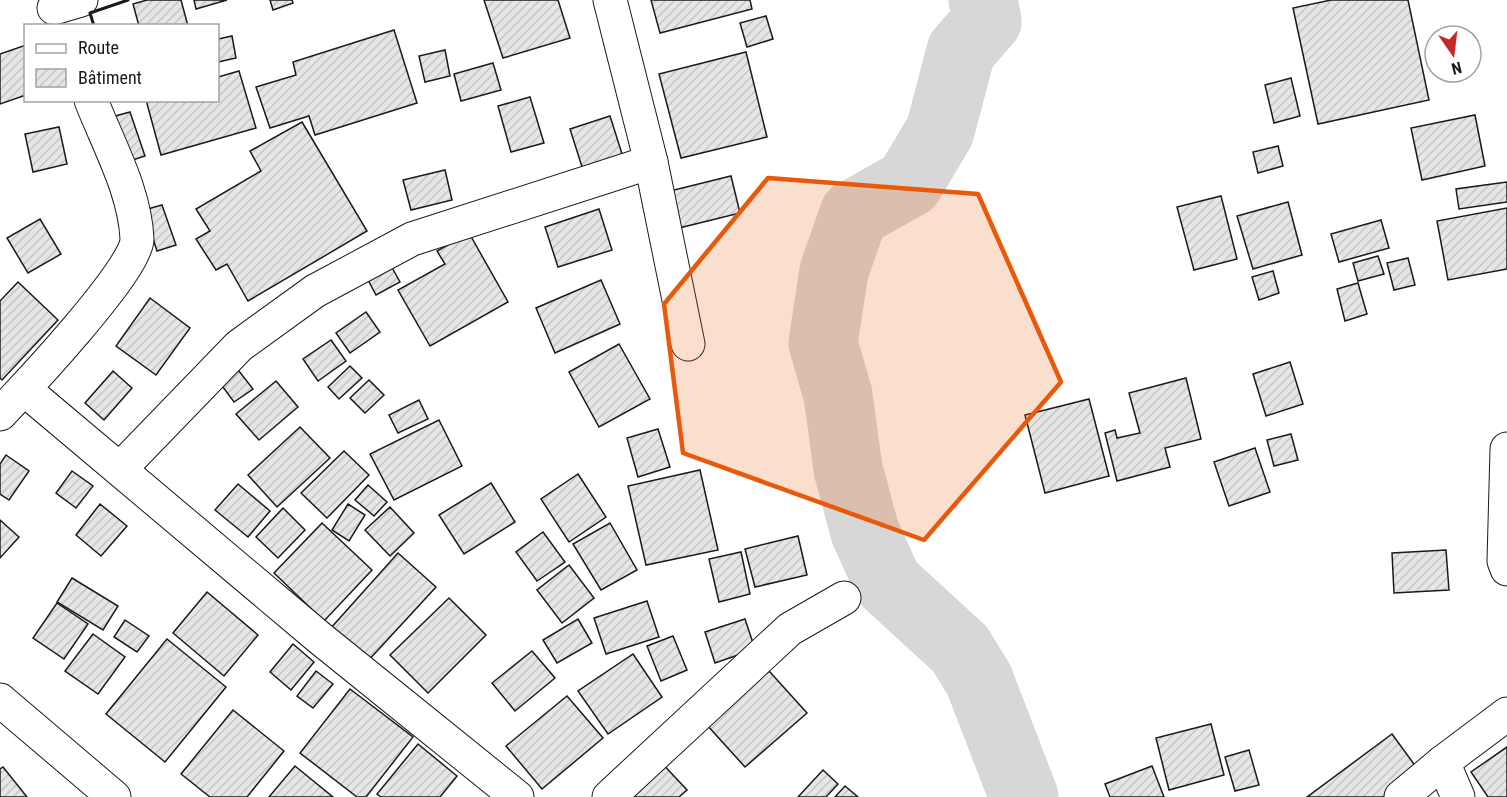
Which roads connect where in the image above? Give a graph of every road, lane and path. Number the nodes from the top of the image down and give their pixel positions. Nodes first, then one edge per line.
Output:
1 (610, 0) edge
2 (92, 102) edge
3 (651, 162) junction
4 (688, 344) dead end
5 (24, 389) junction
6 (0, 414) edge
7 (1507, 449) edge
8 (120, 469) junction
9 (1507, 569) edge
10 (844, 598) dead end
11 (0, 700) edge
12 (1507, 714) edge
13 (1443, 762) junction
14 (114, 797) edge
15 (517, 797) edge
16 (609, 797) edge
17 (1401, 797) edge
18 (1458, 797) edge

1 - 3 street
2 - 5 street
3 - 4 street
3 - 8 street
5 - 6 street
5 - 8 street
7 - 9 street
8 - 15 street
10 - 16 street
11 - 14 street
12 - 13 street
13 - 17 street
13 - 18 street

